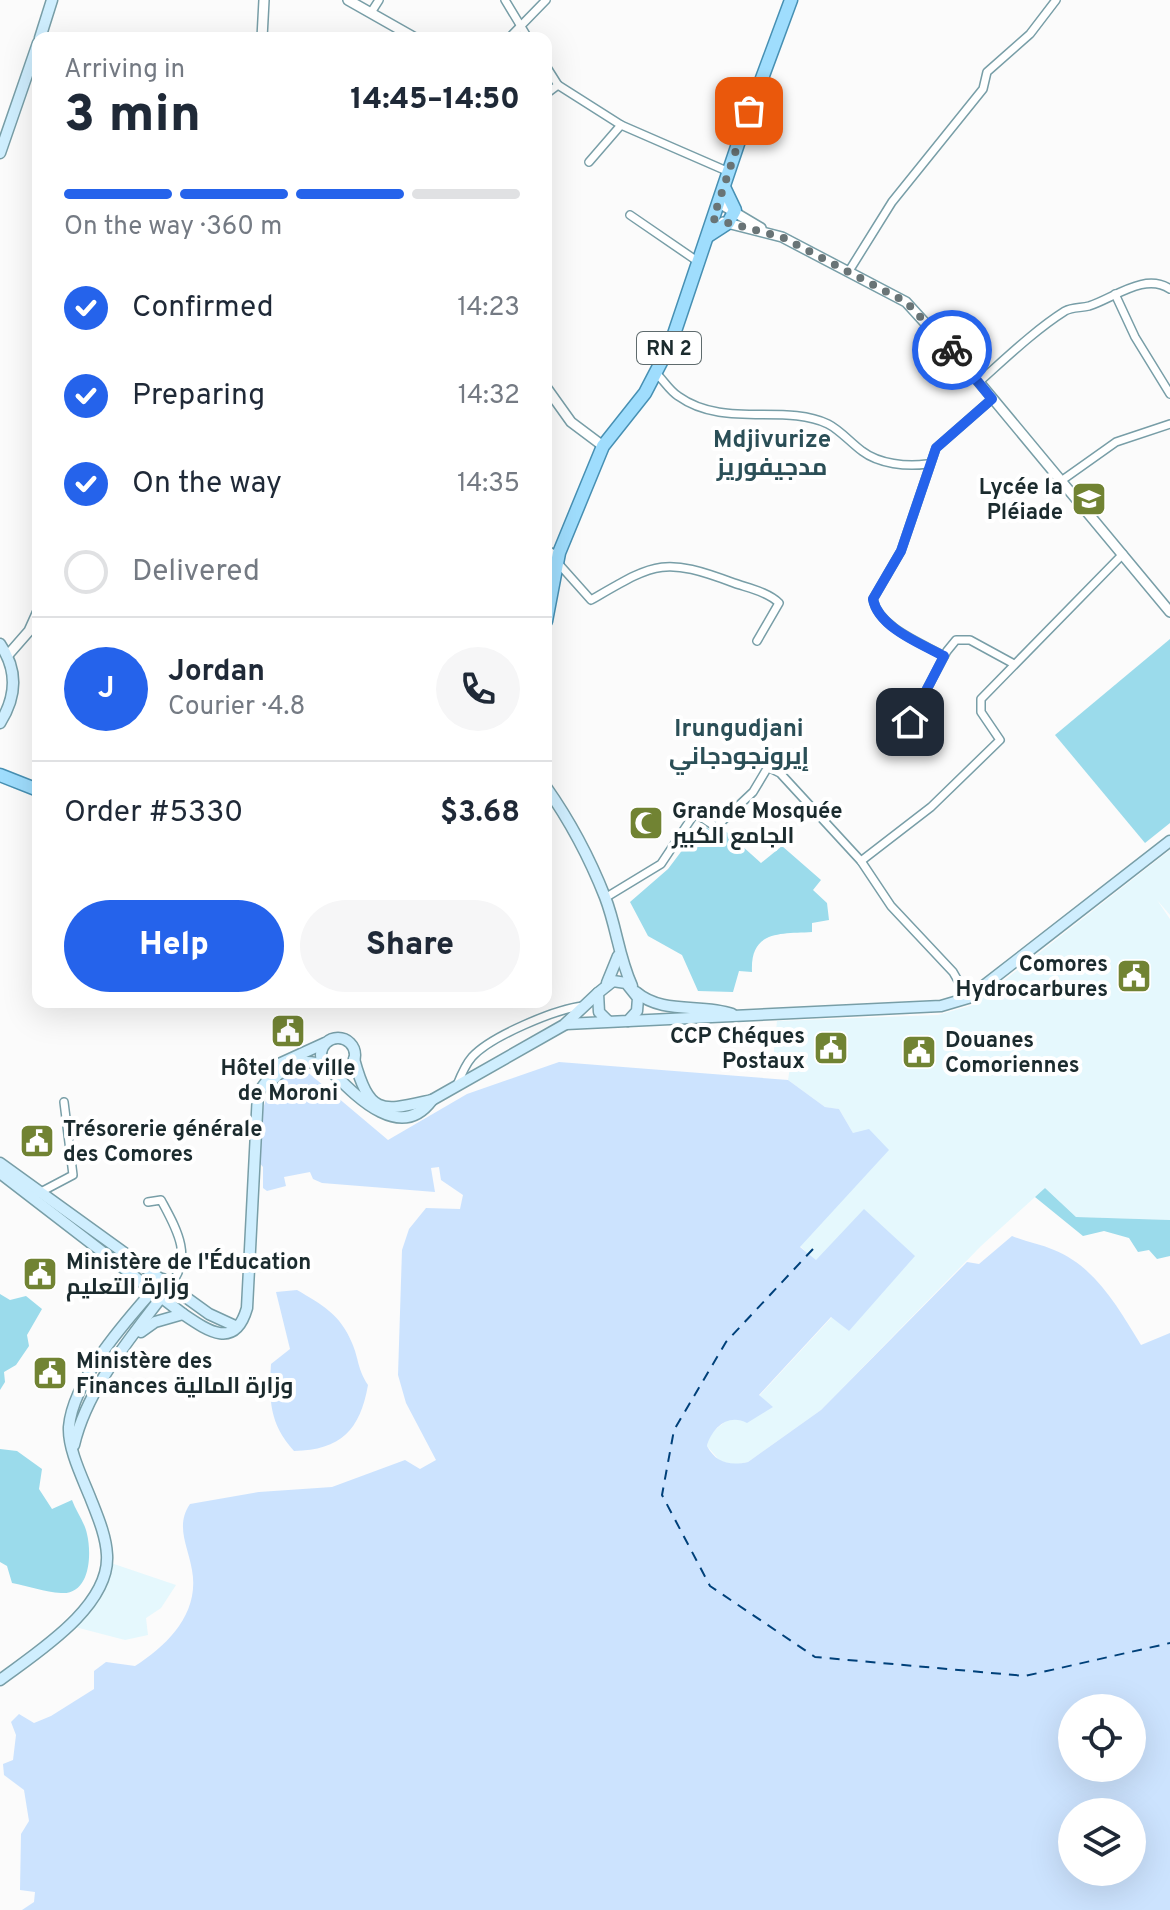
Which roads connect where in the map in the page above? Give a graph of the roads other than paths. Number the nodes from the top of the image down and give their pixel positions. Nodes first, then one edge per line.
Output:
1 (52, 0) edge
2 (264, 0) edge
3 (348, 0) edge
4 (379, 0) edge
5 (505, 0) edge
6 (546, 0) edge
7 (791, 0) edge
8 (1056, 0) edge
9 (372, 11) junction
10 (520, 25) junction
11 (42, 32) edge
12 (262, 32) edge
13 (405, 32) edge
14 (514, 32) edge
15 (524, 32) edge
16 (32, 57) edge
17 (552, 76) edge
18 (558, 85) junction
19 (552, 90) edge
20 (4, 125) edge
21 (621, 125) junction
22 (0, 153) edge
23 (589, 162) dead end
24 (729, 172) junction
25 (724, 187) junction
26 (719, 203) junction
27 (735, 210) junction
28 (630, 215) dead end
29 (713, 219) junction
30 (728, 223) junction
31 (764, 230) junction
32 (708, 236) junction
33 (700, 263) junction
34 (849, 271) junction
35 (1170, 289) edge
36 (1115, 294) junction
37 (657, 374) junction
38 (979, 382) junction
39 (1170, 394) edge
40 (552, 395) edge
41 (992, 399) junction
42 (1170, 424) edge
43 (603, 446) junction
44 (927, 464) junction
45 (1061, 481) junction
46 (552, 554) edge
47 (1123, 554) junction
48 (558, 560) junction
49 (552, 590) edge
50 (1170, 612) edge
51 (32, 634) edge
52 (757, 641) dead end
53 (0, 644) edge
54 (8, 655) junction
55 (944, 656) junction
56 (1014, 664) junction
57 (0, 723) edge
58 (894, 751) dead end
59 (0, 775) edge
60 (32, 788) edge
61 (552, 797) edge
62 (1170, 841) edge
63 (861, 861) junction
64 (605, 898) junction
65 (618, 956) junction
66 (607, 983) junction
67 (634, 989) junction
68 (598, 993) junction
69 (968, 998) junction
70 (585, 1006) junction
71 (737, 1016) junction
72 (608, 1021) junction
73 (628, 1021) junction
74 (564, 1025) junction
75 (325, 1043) junction
76 (354, 1059) junction
77 (328, 1068) junction
78 (457, 1086) junction
79 (432, 1100) junction
80 (64, 1102) dead end
81 (259, 1111) junction
82 (0, 1163) edge
83 (0, 1173) edge
84 (37, 1194) junction
85 (148, 1202) dead end
86 (166, 1282) junction
87 (157, 1294) junction
88 (183, 1314) junction
89 (235, 1326) junction
90 (128, 1344) junction
91 (74, 1447) junction
92 (0, 1680) edge

1 - 11 main road
2 - 12 street
3 - 9 street
4 - 9 street
5 - 10 street
6 - 10 street
7 - 24 main road, RN 2
8 - 34 street
9 - 13 street
10 - 14 street
10 - 15 street
16 - 20 main road
17 - 18 street
18 - 19 street
18 - 21 street
20 - 22 main road
21 - 23 street
21 - 24 street
24 - 25 main road, RN 2
25 - 26 main road, RN 2
25 - 27 main road
26 - 27 street
26 - 29 main road, RN 2
27 - 30 main road
27 - 31 street
28 - 33 street
29 - 30 street
29 - 32 main road, RN 2
30 - 31 street
30 - 32 main road
31 - 34 street
32 - 33 main road, RN 2
33 - 37 main road, RN 2
34 - 38 street
35 - 36 street
36 - 38 street
36 - 39 street
37 - 43 main road, RN 2
37 - 44 street
38 - 41 street
40 - 43 street
41 - 44 street
41 - 45 street
42 - 45 street
43 - 48 main road, RN 2
44 - 55 street
45 - 47 street
46 - 48 street
47 - 50 street
47 - 56 street
48 - 49 main road, RN 2
48 - 52 street
51 - 54 street
53 - 54 main road
54 - 57 main road
55 - 56 street
55 - 58 street
56 - 63 street
59 - 60 main road
61 - 64 main road
62 - 69 main road
63 - 64 street
63 - 69 street
64 - 65 main road
65 - 66 main road
65 - 67 main road
66 - 67 main road
66 - 68 main road
67 - 71 main road
67 - 73 main road
68 - 70 main road
68 - 72 main road
69 - 71 main road
70 - 74 main road
70 - 78 street
71 - 73 main road
72 - 73 main road
72 - 74 main road
74 - 78 main road
75 - 76 main road
75 - 77 main road
75 - 81 main road
76 - 77 main road
76 - 79 main road
77 - 79 main road
77 - 81 main road
78 - 79 main road
80 - 84 street
81 - 89 main road
82 - 84 main road
83 - 84 main road
84 - 86 main road
84 - 87 main road
85 - 86 street
86 - 87 main road
86 - 89 main road
87 - 88 main road
87 - 90 main road
87 - 91 main road
88 - 89 main road
88 - 90 main road
90 - 91 main road
91 - 92 main road

